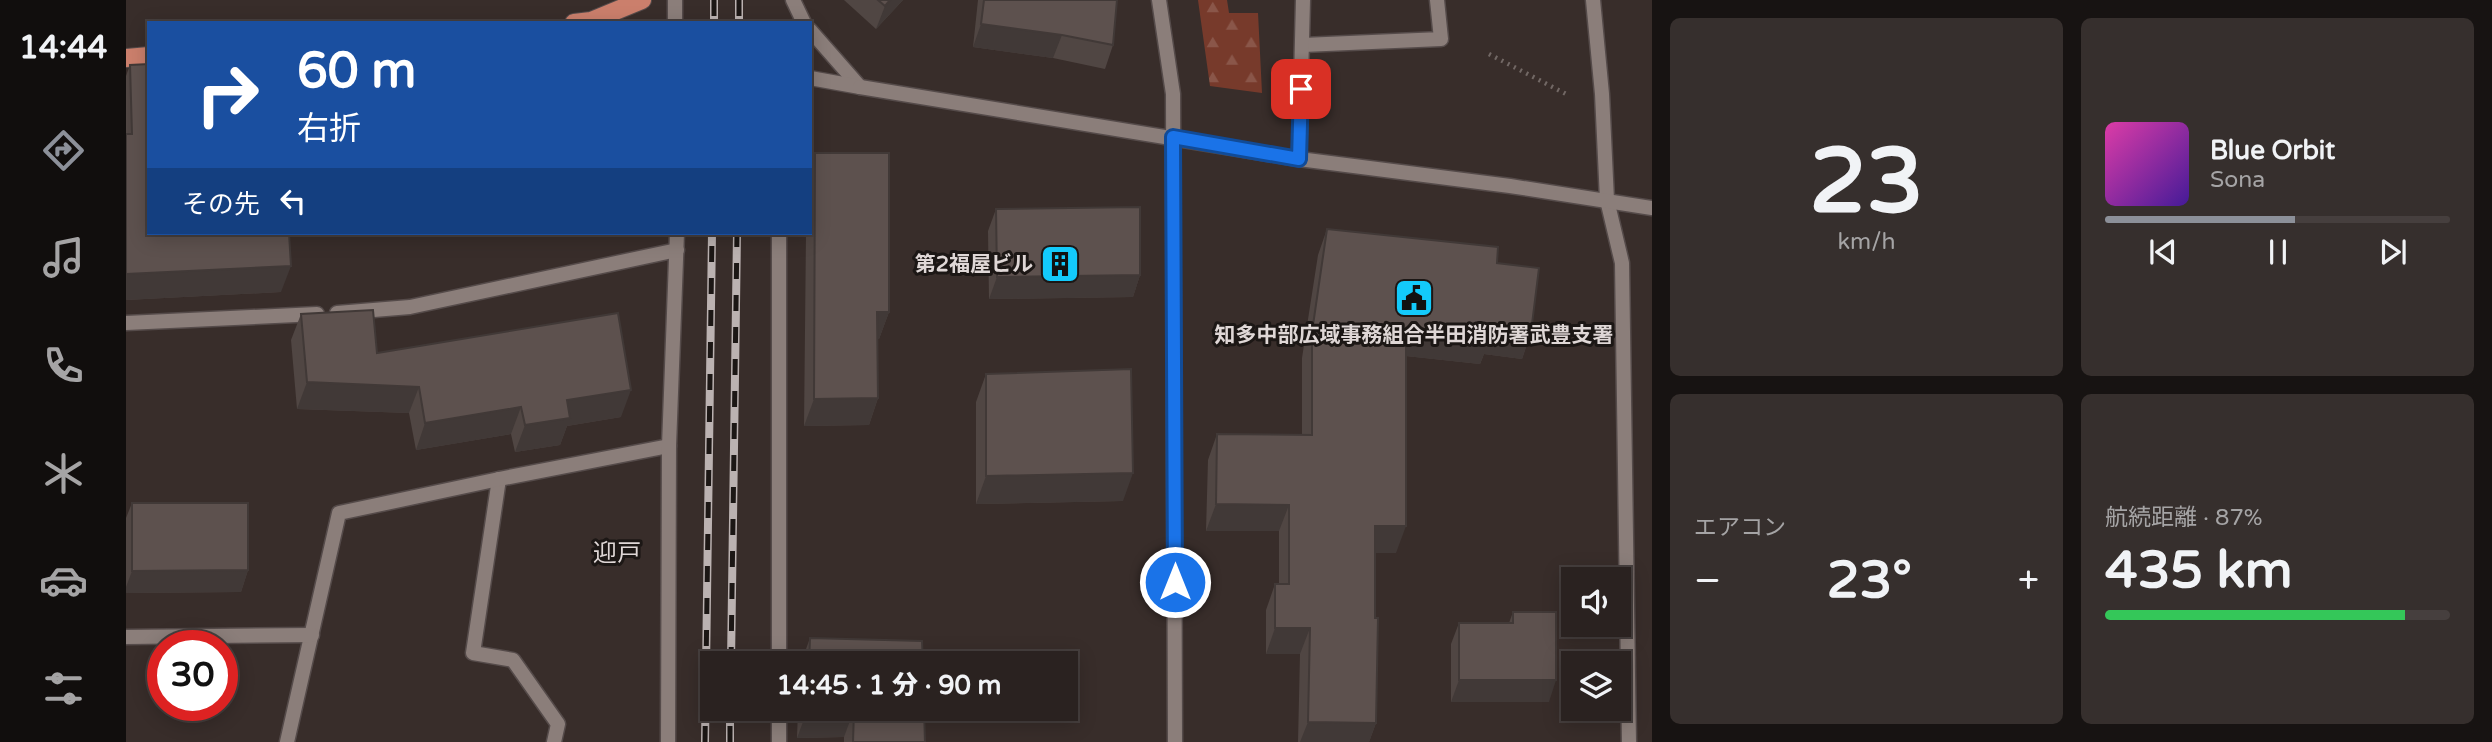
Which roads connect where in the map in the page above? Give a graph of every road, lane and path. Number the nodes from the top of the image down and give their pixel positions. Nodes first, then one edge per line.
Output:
1 (642, 0) edge
2 (675, 0) edge
3 (793, 0) edge
4 (1159, 0) edge
5 (1303, 0) edge
6 (1437, 0) edge
7 (1593, 0) edge
8 (591, 21) edge
9 (675, 21) edge
10 (803, 21) edge
11 (812, 32) edge
12 (1303, 45) junction
13 (1489, 54) dead end
14 (147, 56) edge
15 (126, 58) edge
16 (812, 78) edge
17 (860, 87) junction
18 (1569, 96) dead end
19 (1173, 137) junction
20 (1299, 159) junction
21 (1607, 200) junction
22 (1652, 208) edge
23 (677, 235) edge
24 (779, 235) edge
25 (677, 250) junction
26 (126, 323) edge
27 (669, 446) junction
28 (499, 479) junction
29 (312, 635) junction
30 (126, 637) edge
31 (779, 651) edge
32 (779, 721) edge
33 (287, 742) edge
34 (554, 742) edge
35 (668, 742) edge
36 (779, 742) edge
37 (1175, 742) edge
38 (1629, 742) edge

1 - 8 main road
2 - 9 street
3 - 10 street
4 - 19 street
5 - 12 street
6 - 12 street
7 - 21 street
11 - 17 street
12 - 20 street
13 - 18 path
14 - 15 main road
16 - 17 street
17 - 19 street
19 - 20 street
19 - 37 street
20 - 21 street
21 - 22 street
21 - 38 street
23 - 25 street
24 - 31 street
25 - 26 street
25 - 27 street
27 - 28 street
27 - 35 street
28 - 29 street
28 - 34 street
29 - 30 street
29 - 33 street
32 - 36 street

